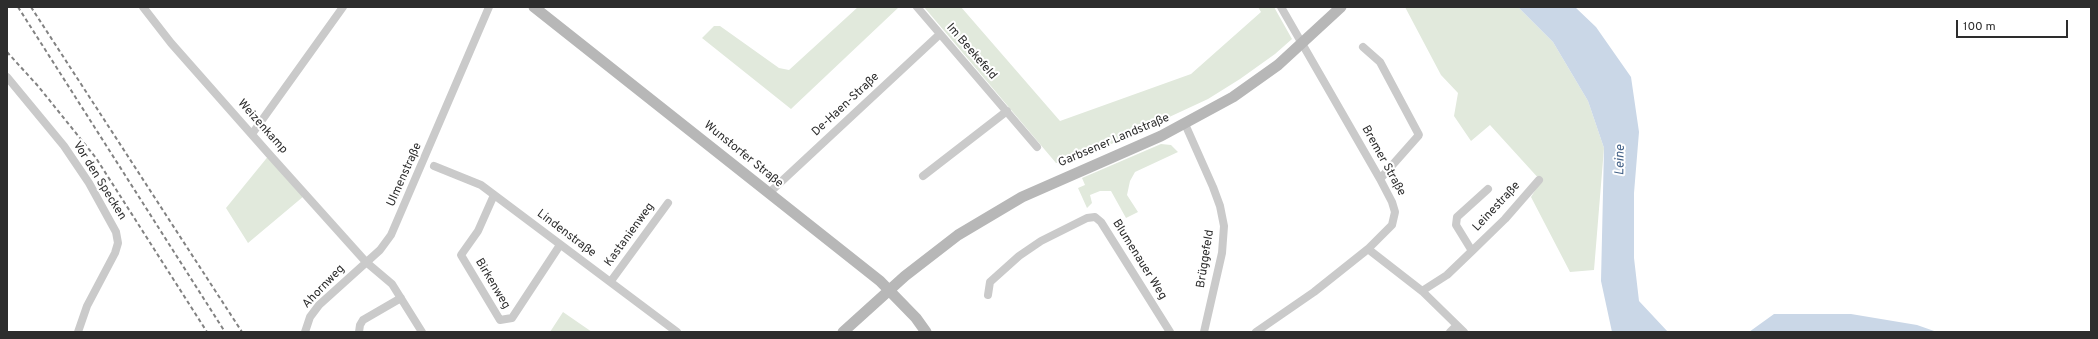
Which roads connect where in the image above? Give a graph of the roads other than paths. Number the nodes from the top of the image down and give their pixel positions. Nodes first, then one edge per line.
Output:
1 (343, 7) edge
2 (489, 7) edge
3 (534, 7) edge
4 (918, 7) edge
5 (1281, 7) edge
6 (1341, 7) edge
7 (146, 8) edge
8 (940, 34) junction
9 (1302, 45) junction
10 (1363, 47) dead end
11 (7, 77) edge
12 (1007, 111) junction
13 (1185, 124) junction
14 (252, 134) junction
15 (1037, 147) dead end
16 (434, 166) dead end
17 (923, 176) dead end
18 (1380, 179) junction
19 (1539, 180) dead end
20 (1488, 189) dead end
21 (769, 192) junction
22 (494, 195) junction
23 (668, 203) dead end
24 (560, 245) junction
25 (1368, 248) junction
26 (1472, 251) junction
27 (366, 262) junction
28 (610, 281) junction
29 (890, 290) junction
30 (1422, 291) junction
31 (988, 295) dead end
32 (401, 298) junction
33 (1453, 329) edge
34 (78, 332) edge
35 (305, 332) edge
36 (359, 332) edge
37 (422, 332) edge
38 (677, 332) edge
39 (843, 332) edge
40 (926, 332) edge
41 (1170, 332) edge
42 (1204, 332) edge
43 (1256, 332) edge
44 (1464, 332) edge

1 - 14 street
2 - 27 street, Ulmenstraße
3 - 21 main road, Wunstorfer Straße
4 - 8 street, Im Beekefeld
5 - 9 street, Bremer Straße
6 - 9 main road, Garbsener Landstraße
7 - 14 street, Weizenkamp
8 - 12 street, Im Beekefeld
8 - 21 street, De-Haen-Straße
9 - 13 main road, Garbsener Landstraße
9 - 18 street, Bremer Straße
10 - 18 street
11 - 34 street, Vor den Specken
12 - 15 street, Im Beekefeld
12 - 17 street
13 - 29 main road, Garbsener Landstraße
13 - 42 street, Brüggefeld
14 - 27 street, Weizenkamp
16 - 22 street, Lindenstraße
18 - 25 street, Bremer Straße
19 - 26 street, Leinestraße
20 - 26 street, Leinestraße
21 - 29 main road, Wunstorfer Straße
22 - 24 street, Lindenstraße
22 - 24 street, Birkenweg
23 - 28 street, Kastanienweg
24 - 28 street, Lindenstraße
25 - 30 street
25 - 43 street, Bremer Straße
26 - 30 street, Leinestraße
27 - 32 street
27 - 35 street, Ahornweg
28 - 38 street, Lindenstraße
29 - 39 main road, Garbsener Landstraße
29 - 40 main road, Wunstorfer Straße
30 - 33 street
31 - 41 street, Blumenauer Weg
32 - 36 street
32 - 37 street
33 - 44 street

